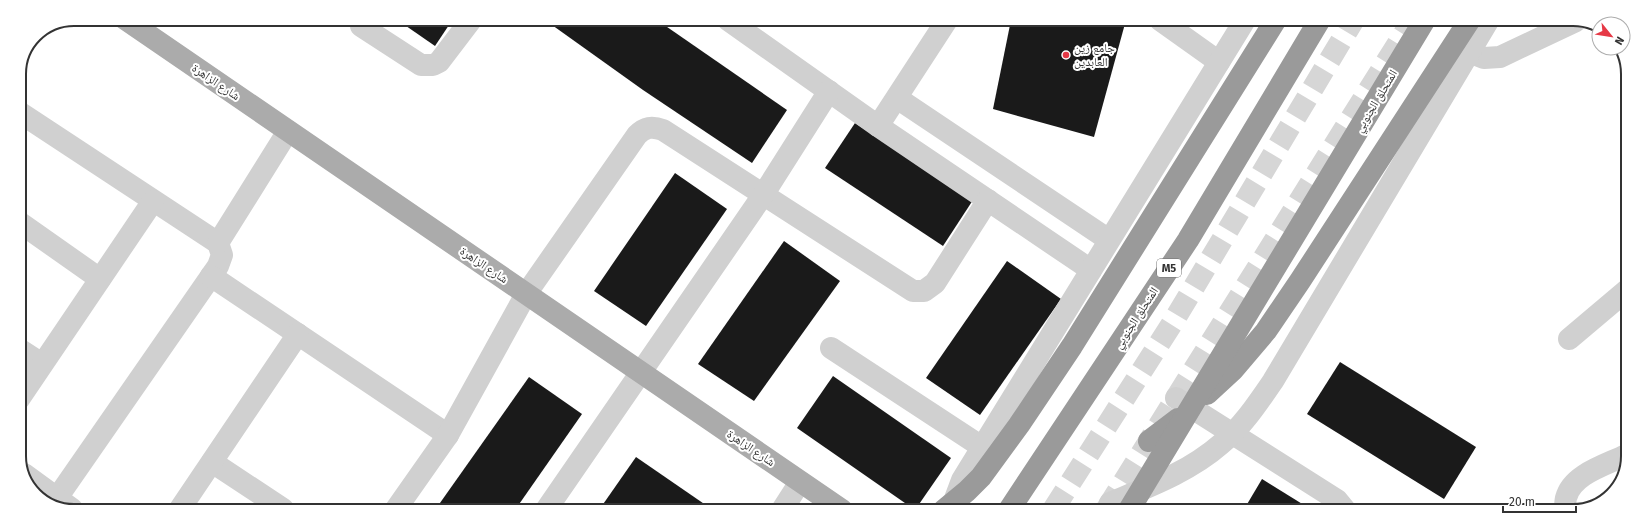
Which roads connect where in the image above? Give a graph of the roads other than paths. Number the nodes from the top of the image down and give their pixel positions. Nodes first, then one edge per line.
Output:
1 (135, 26) edge
2 (361, 26) dead end
3 (466, 26) edge
4 (737, 26) edge
5 (943, 26) edge
6 (1168, 26) edge
7 (1240, 26) edge
8 (1271, 26) edge
9 (1316, 26) edge
10 (1421, 26) edge
11 (1466, 26) edge
12 (1485, 26) edge
13 (1565, 26) edge
14 (1469, 52) junction
15 (1219, 62) junction
16 (829, 91) junction
17 (897, 98) junction
18 (26, 117) edge
19 (878, 126) junction
20 (288, 131) junction
21 (763, 195) junction
22 (988, 200) junction
23 (153, 201) junction
24 (26, 227) edge
25 (1110, 240) junction
26 (218, 244) junction
27 (1091, 270) junction
28 (211, 276) junction
29 (100, 279) junction
30 (526, 294) junction
31 (1621, 295) edge
32 (298, 334) junction
33 (1569, 339) dead end
34 (832, 348) dead end
35 (26, 354) edge
36 (42, 364) junction
37 (641, 373) junction
38 (26, 388) edge
39 (1184, 404) junction
40 (1232, 433) junction
41 (448, 434) junction
42 (1149, 441) dead end
43 (982, 447) junction
44 (1621, 458) edge
45 (212, 462) junction
46 (800, 482) junction
47 (34, 483) edge
48 (61, 502) edge
49 (65, 503) edge
50 (183, 504) edge
51 (275, 504) edge
52 (400, 504) edge
53 (552, 504) edge
54 (786, 504) edge
55 (833, 504) edge
56 (950, 504) edge
57 (952, 504) edge
58 (1013, 504) edge
59 (1121, 504) edge
60 (1124, 504) edge
61 (1334, 504) edge
62 (1565, 504) edge

1 - 20 main road, شارع الزاهرة
2 - 3 street
4 - 16 street
5 - 17 street
6 - 15 street
7 - 15 street
8 - 57 highway
9 - 58 highway, المتحلق الجنوبي / M5
10 - 59 highway, المتحلق الجنوبي
11 - 39 highway
12 - 14 street
13 - 14 street
14 - 40 street
15 - 25 street
16 - 19 street
16 - 21 street
17 - 19 street
17 - 25 street
18 - 23 street
19 - 22 street
20 - 26 street
20 - 30 main road, شارع الزاهرة
21 - 22 street
21 - 30 street
21 - 37 street
22 - 27 street
23 - 26 street
23 - 29 street
24 - 29 street
25 - 27 street
26 - 28 street
27 - 43 street
28 - 32 street
28 - 49 street
29 - 36 street
30 - 37 main road, شارع الزاهرة
30 - 41 street
31 - 33 street
32 - 41 street
32 - 45 street
34 - 43 street
35 - 36 street
36 - 38 street
37 - 46 main road, شارع الزاهرة
37 - 53 street
39 - 40 street
39 - 42 highway
40 - 60 street
40 - 61 street
41 - 52 street
43 - 56 street
44 - 62 street
45 - 50 street
45 - 51 street
46 - 54 street
46 - 55 main road, شارع الزاهرة
47 - 48 street

